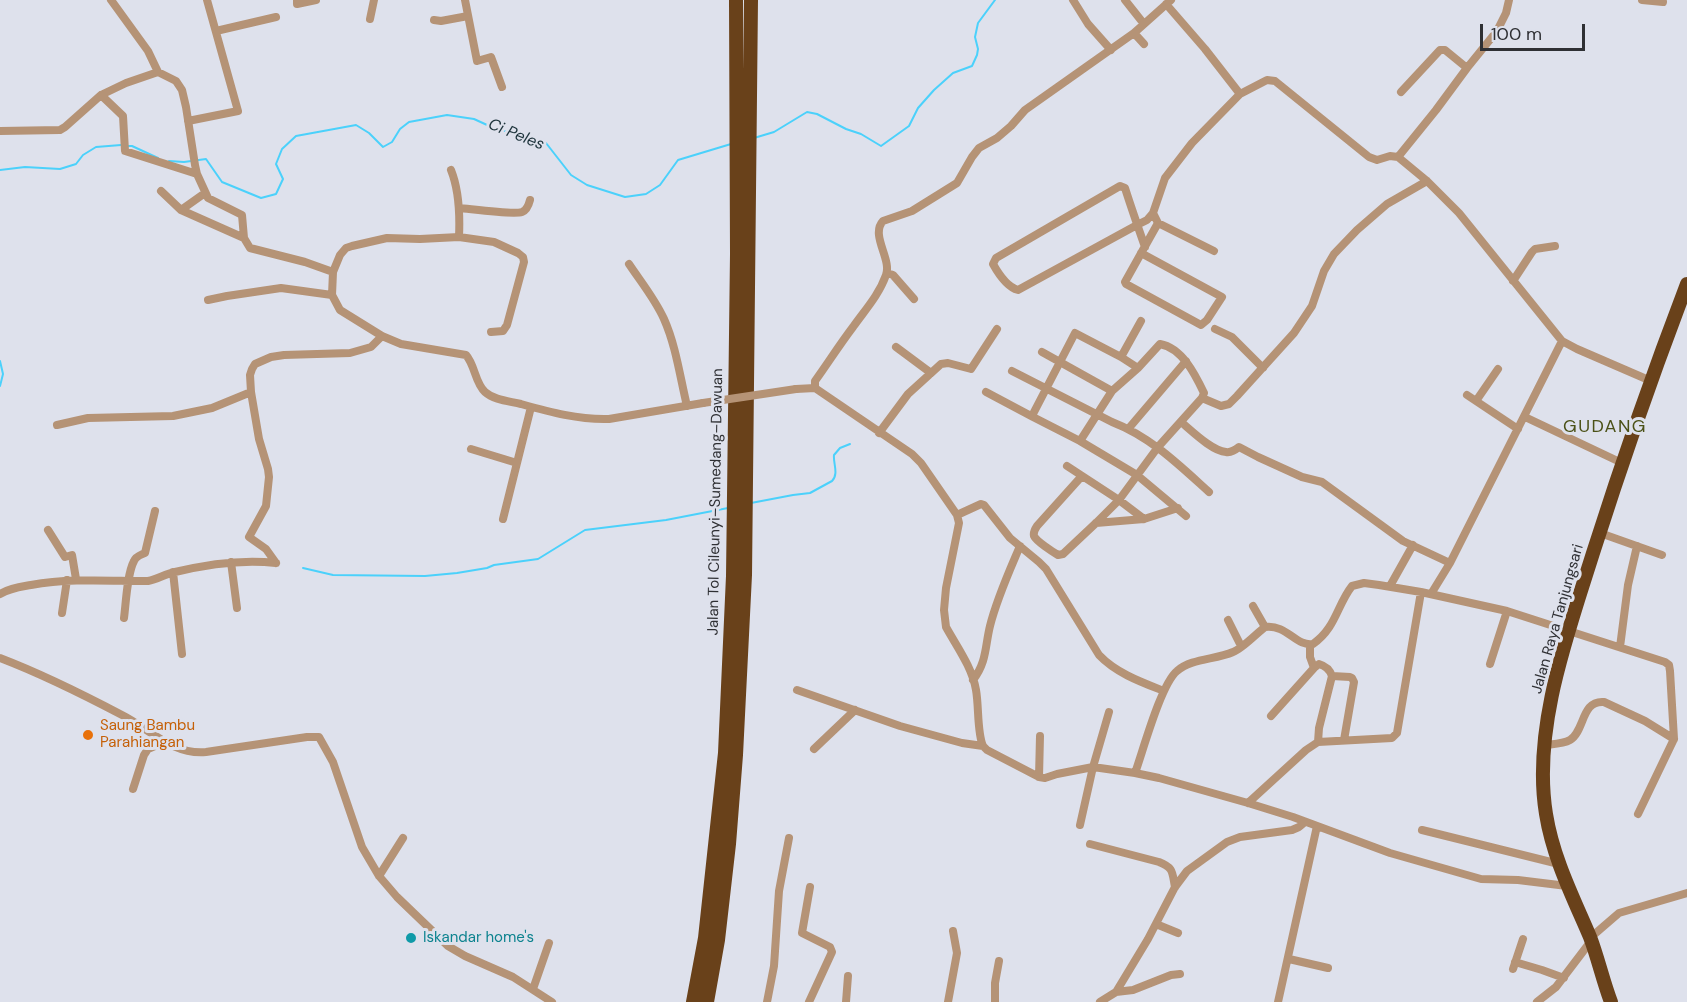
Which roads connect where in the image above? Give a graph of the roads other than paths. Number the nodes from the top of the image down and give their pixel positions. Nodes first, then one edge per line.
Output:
1 (111, 0) edge
2 (207, 0) edge
3 (297, 0) edge
4 (316, 0) edge
5 (374, 0) edge
6 (465, 0) edge
7 (736, 0) edge
8 (751, 0) edge
9 (1072, 0) edge
10 (1125, 0) edge
11 (1509, 0) edge
12 (1642, 0) edge
13 (1168, 2) edge
14 (1663, 2) dead end
15 (468, 16) junction
16 (276, 18) dead end
17 (370, 19) dead end
18 (434, 20) dead end
19 (1144, 24) junction
20 (216, 31) junction
21 (1134, 33) junction
22 (1144, 44) dead end
23 (1111, 50) junction
24 (1467, 68) junction
25 (158, 72) junction
26 (502, 87) dead end
27 (1401, 92) dead end
28 (1240, 94) junction
29 (101, 95) junction
30 (188, 121) junction
31 (0, 131) edge
32 (1398, 157) junction
33 (451, 170) dead end
34 (197, 174) junction
35 (1427, 181) junction
36 (161, 190) dead end
37 (205, 193) junction
38 (530, 200) dead end
39 (459, 208) junction
40 (181, 210) junction
41 (1153, 213) junction
42 (1158, 223) junction
43 (1137, 225) junction
44 (459, 237) junction
45 (244, 238) junction
46 (1555, 246) dead end
47 (1143, 250) junction
48 (1214, 251) dead end
49 (743, 254) junction
50 (628, 264) dead end
51 (333, 272) junction
52 (887, 273) junction
53 (1513, 281) junction
54 (1687, 284) edge
55 (332, 295) junction
56 (914, 299) dead end
57 (208, 300) dead end
58 (1141, 321) dead end
59 (997, 329) dead end
60 (1215, 329) dead end
61 (491, 332) dead end
62 (382, 336) junction
63 (1562, 341) junction
64 (896, 347) dead end
65 (1042, 352) dead end
66 (1121, 357) junction
67 (1186, 361) junction
68 (1061, 362) junction
69 (1138, 368) junction
70 (1263, 368) junction
71 (1498, 369) dead end
72 (1012, 371) dead end
73 (931, 373) junction
74 (1651, 381) junction
75 (814, 388) junction
76 (1046, 389) junction
77 (1112, 391) junction
78 (251, 392) junction
79 (986, 392) dead end
80 (1467, 395) dead end
81 (1202, 398) junction
82 (1476, 401) junction
83 (687, 406) junction
84 (531, 407) junction
85 (1097, 414) junction
86 (1033, 417) junction
87 (1525, 417) junction
88 (1181, 422) junction
89 (57, 425) dead end
90 (1129, 428) junction
91 (1518, 429) junction
92 (879, 433) junction
93 (1080, 441) junction
94 (1158, 447) junction
95 (471, 449) dead end
96 (517, 463) junction
97 (1622, 463) junction
98 (1067, 466) dead end
99 (1137, 475) junction
100 (1081, 477) junction
101 (1209, 492) dead end
102 (1119, 500) junction
103 (1178, 508) junction
104 (154, 511) dead end
105 (957, 515) junction
106 (1186, 516) dead end
107 (503, 519) dead end
108 (1144, 519) junction
109 (1096, 523) junction
110 (48, 530) dead end
111 (1600, 533) junction
112 (1413, 545) junction
113 (1020, 546) junction
114 (1637, 546) junction
115 (1662, 555) dead end
116 (231, 562) junction
117 (1450, 563) junction
118 (172, 572) junction
119 (72, 580) junction
120 (129, 580) junction
121 (1390, 586) junction
122 (1421, 592) junction
123 (0, 594) edge
124 (1431, 594) junction
125 (1253, 606) dead end
126 (237, 608) dead end
127 (1508, 611) junction
128 (62, 613) dead end
129 (124, 618) dead end
130 (1228, 620) dead end
131 (1265, 627) junction
132 (1568, 632) junction
133 (1310, 645) junction
134 (1241, 646) junction
135 (1620, 647) junction
136 (182, 654) dead end
137 (0, 658) edge
138 (1490, 664) dead end
139 (1314, 668) junction
140 (1332, 676) junction
141 (973, 680) junction
142 (797, 690) dead end
143 (1164, 691) junction
144 (855, 710) junction
145 (1109, 712) dead end
146 (1271, 716) dead end
147 (1040, 736) dead end
148 (1674, 739) junction
149 (1344, 740) junction
150 (164, 742) junction
151 (1318, 742) junction
152 (1545, 744) junction
153 (983, 746) junction
154 (814, 749) dead end
155 (1093, 767) junction
156 (1135, 773) junction
157 (1039, 777) junction
158 (133, 789) dead end
159 (1248, 803) junction
160 (1638, 814) dead end
161 (1305, 822) junction
162 (1080, 825) dead end
163 (1317, 826) junction
164 (1422, 830) dead end
165 (403, 838) dead end
166 (789, 838) dead end
167 (1090, 844) dead end
168 (1559, 864) junction
169 (379, 876) junction
170 (1567, 886) junction
171 (810, 887) dead end
172 (1175, 887) junction
173 (1687, 892) edge
174 (1156, 924) junction
175 (953, 931) dead end
176 (1178, 933) dead end
177 (1523, 939) dead end
178 (1590, 940) junction
179 (549, 943) dead end
180 (1288, 959) junction
181 (999, 962) dead end
182 (1328, 968) dead end
183 (1180, 974) dead end
184 (848, 976) dead end
185 (1564, 978) junction
186 (533, 989) junction
187 (1116, 992) junction
188 (552, 1002) edge
189 (693, 1002) edge
190 (707, 1002) edge
191 (768, 1002) edge
192 (809, 1002) edge
193 (846, 1002) edge
194 (948, 1002) edge
195 (995, 1002) edge
196 (1100, 1002) edge
197 (1278, 1002) edge
198 (1537, 1002) edge
199 (1611, 1002) edge

1 - 25 street
2 - 20 street
3 - 4 street
5 - 17 street
6 - 15 street
7 - 49 highway, Jalan Tol Cileunyi–Sumedang–Dawuan
8 - 49 highway, Jalan Tol Cileunyi–Sumedang–Dawuan
9 - 23 street
10 - 19 street
11 - 24 street
12 - 14 street
13 - 19 street
13 - 28 street
15 - 18 street
15 - 26 street
16 - 20 street
19 - 21 street
20 - 30 street
21 - 22 street
21 - 23 street
23 - 52 street
24 - 27 street
24 - 32 street
25 - 29 street
25 - 30 street
28 - 32 street
28 - 41 street
29 - 31 street
29 - 34 street
30 - 34 street
32 - 35 street
33 - 39 street
34 - 37 street
35 - 53 street
35 - 70 street
36 - 40 street
37 - 40 street
37 - 45 street
38 - 39 street
39 - 44 street
40 - 45 street
41 - 42 street
41 - 43 street
42 - 47 street
42 - 48 street
43 - 43 street
43 - 47 street
44 - 51 street
44 - 61 street
45 - 51 street
46 - 53 street
47 - 47 street
49 - 189 highway, Jalan Tol Cileunyi–Sumedang–Dawuan
49 - 190 highway, Jalan Tol Cileunyi–Sumedang–Dawuan
50 - 83 street
51 - 55 street
52 - 56 street
52 - 75 street
53 - 63 street
54 - 74 highway, Jalan Raya Tanjungsari
55 - 57 street
55 - 62 street
58 - 66 street
59 - 73 street
60 - 70 street
62 - 78 street
62 - 84 street
63 - 74 street
63 - 87 street
64 - 73 street
65 - 68 street
66 - 68 street
66 - 69 street
67 - 69 street
67 - 81 street
67 - 90 street
68 - 76 street
68 - 77 street
69 - 77 street
70 - 81 street
71 - 82 street
72 - 76 street
73 - 92 street
74 - 97 highway, Jalan Raya Tanjungsari
75 - 83 street, bridge
75 - 92 street
76 - 85 street
76 - 86 street
77 - 85 street
78 - 89 street
78 - 116 street
79 - 86 street
80 - 82 street
81 - 88 street
82 - 91 street
83 - 84 street
84 - 96 street
85 - 90 street
85 - 93 street
86 - 93 street
87 - 91 street
87 - 97 street
88 - 94 street
88 - 112 street
90 - 94 street
91 - 117 street
92 - 105 street
93 - 99 street
94 - 99 street
94 - 101 street
95 - 96 street
96 - 107 street
97 - 111 highway, Jalan Raya Tanjungsari
98 - 100 street
99 - 102 street
99 - 103 street
100 - 102 street
100 - 109 street
102 - 108 street
102 - 109 street
103 - 106 street
103 - 108 street
104 - 120 street
105 - 113 street
105 - 141 street
108 - 109 street
110 - 119 street
111 - 114 street
111 - 132 highway, Jalan Raya Tanjungsari
112 - 117 street
112 - 121 street
113 - 141 street
113 - 143 street
114 - 115 street
114 - 135 street
116 - 118 street
116 - 126 street
117 - 124 street
118 - 120 street
118 - 136 street
119 - 120 street
119 - 123 street
119 - 128 street
120 - 129 street
121 - 122 street
121 - 133 street
122 - 124 street
122 - 149 street
124 - 127 street
125 - 131 street
127 - 132 street
127 - 138 street
130 - 134 street
131 - 133 street
131 - 134 street
132 - 135 street
132 - 152 highway, Jalan Raya Tanjungsari
133 - 139 street
134 - 143 street
135 - 148 street
137 - 150 street
139 - 140 street
139 - 146 street
140 - 149 street
140 - 151 street
141 - 153 street
142 - 144 street
143 - 156 street
144 - 153 street
144 - 154 street
145 - 155 street
147 - 157 street
148 - 152 street
148 - 160 street
149 - 151 street
150 - 158 street
150 - 169 street
151 - 159 street
152 - 168 highway, Jalan Raya Tanjungsari
153 - 157 street
155 - 156 street
155 - 157 street
155 - 162 street
156 - 159 street
159 - 161 street
161 - 163 street
161 - 172 street
163 - 170 street
163 - 180 street
164 - 168 street
165 - 169 street
166 - 191 street
167 - 172 street
168 - 170 highway, Jalan Raya Tanjungsari
169 - 186 street
170 - 178 highway, Jalan Raya Tanjungsari
171 - 192 street
172 - 174 street
173 - 178 street
174 - 176 street
174 - 187 street
175 - 194 street
177 - 185 street
178 - 185 street
178 - 199 highway, Jalan Raya Tanjungsari
179 - 186 street
180 - 182 street
180 - 197 street
181 - 195 street
183 - 187 street
184 - 193 street
185 - 198 street
186 - 188 street
187 - 196 street

